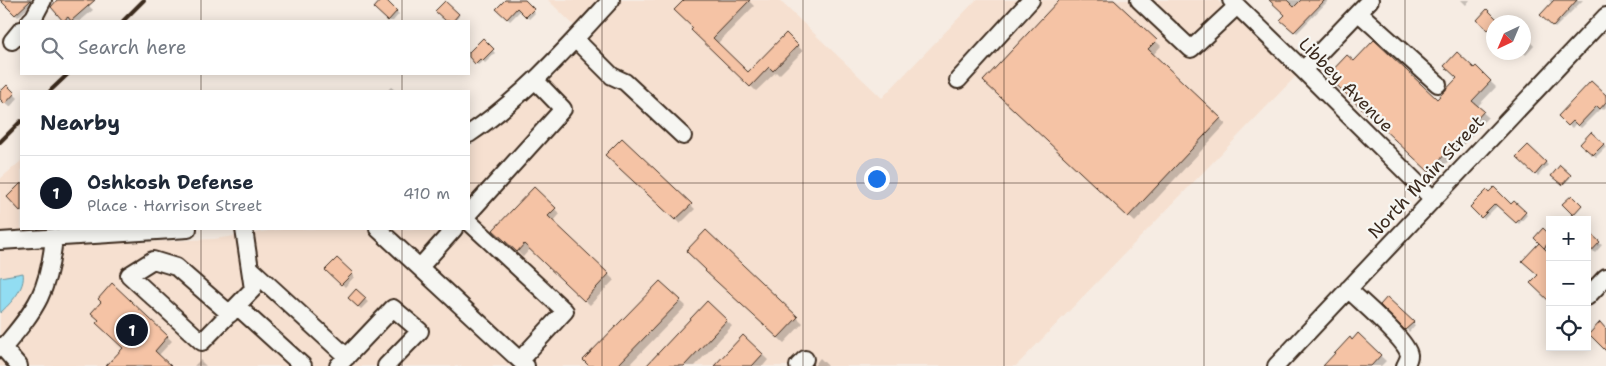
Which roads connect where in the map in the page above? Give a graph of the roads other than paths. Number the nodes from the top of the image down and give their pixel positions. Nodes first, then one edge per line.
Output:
1 (42, 0) edge
2 (611, 0) edge
3 (1031, 0) edge
4 (1139, 0) edge
5 (1370, 0) edge
6 (1234, 3) edge
7 (1359, 12) junction
8 (1606, 16) edge
9 (31, 20) edge
10 (575, 39) junction
11 (1304, 70) junction
12 (535, 80) junction
13 (958, 80) dead end
14 (1438, 84) dead end
15 (470, 133) edge
16 (683, 136) dead end
17 (1433, 199) junction
18 (470, 212) edge
19 (470, 223) edge
20 (171, 230) edge
21 (244, 230) edge
22 (379, 230) edge
23 (453, 230) edge
24 (54, 237) junction
25 (0, 241) edge
26 (420, 267) junction
27 (250, 268) junction
28 (1606, 277) edge
29 (1348, 289) junction
30 (1591, 294) edge
31 (234, 310) junction
32 (7, 357) edge
33 (342, 361) edge
34 (523, 363) edge
35 (303, 366) edge
36 (386, 366) edge
37 (1276, 366) edge
38 (1405, 366) edge

1 - 9 street
2 - 10 street
3 - 13 street
4 - 6 street
5 - 7 street
6 - 11 street, Libbey Avenue
7 - 11 street
7 - 14 street
8 - 17 street, North Main Street
10 - 12 street
10 - 16 street
11 - 17 street, Libbey Avenue
12 - 15 street
12 - 18 street
17 - 29 street, North Main Street
19 - 34 street
20 - 24 street
21 - 27 street
22 - 26 street
23 - 26 street
24 - 25 street
24 - 32 street
26 - 34 street
27 - 31 street
27 - 33 street
28 - 30 street
29 - 37 street, North Main Street
29 - 38 street
31 - 31 street
31 - 35 street
33 - 36 street

